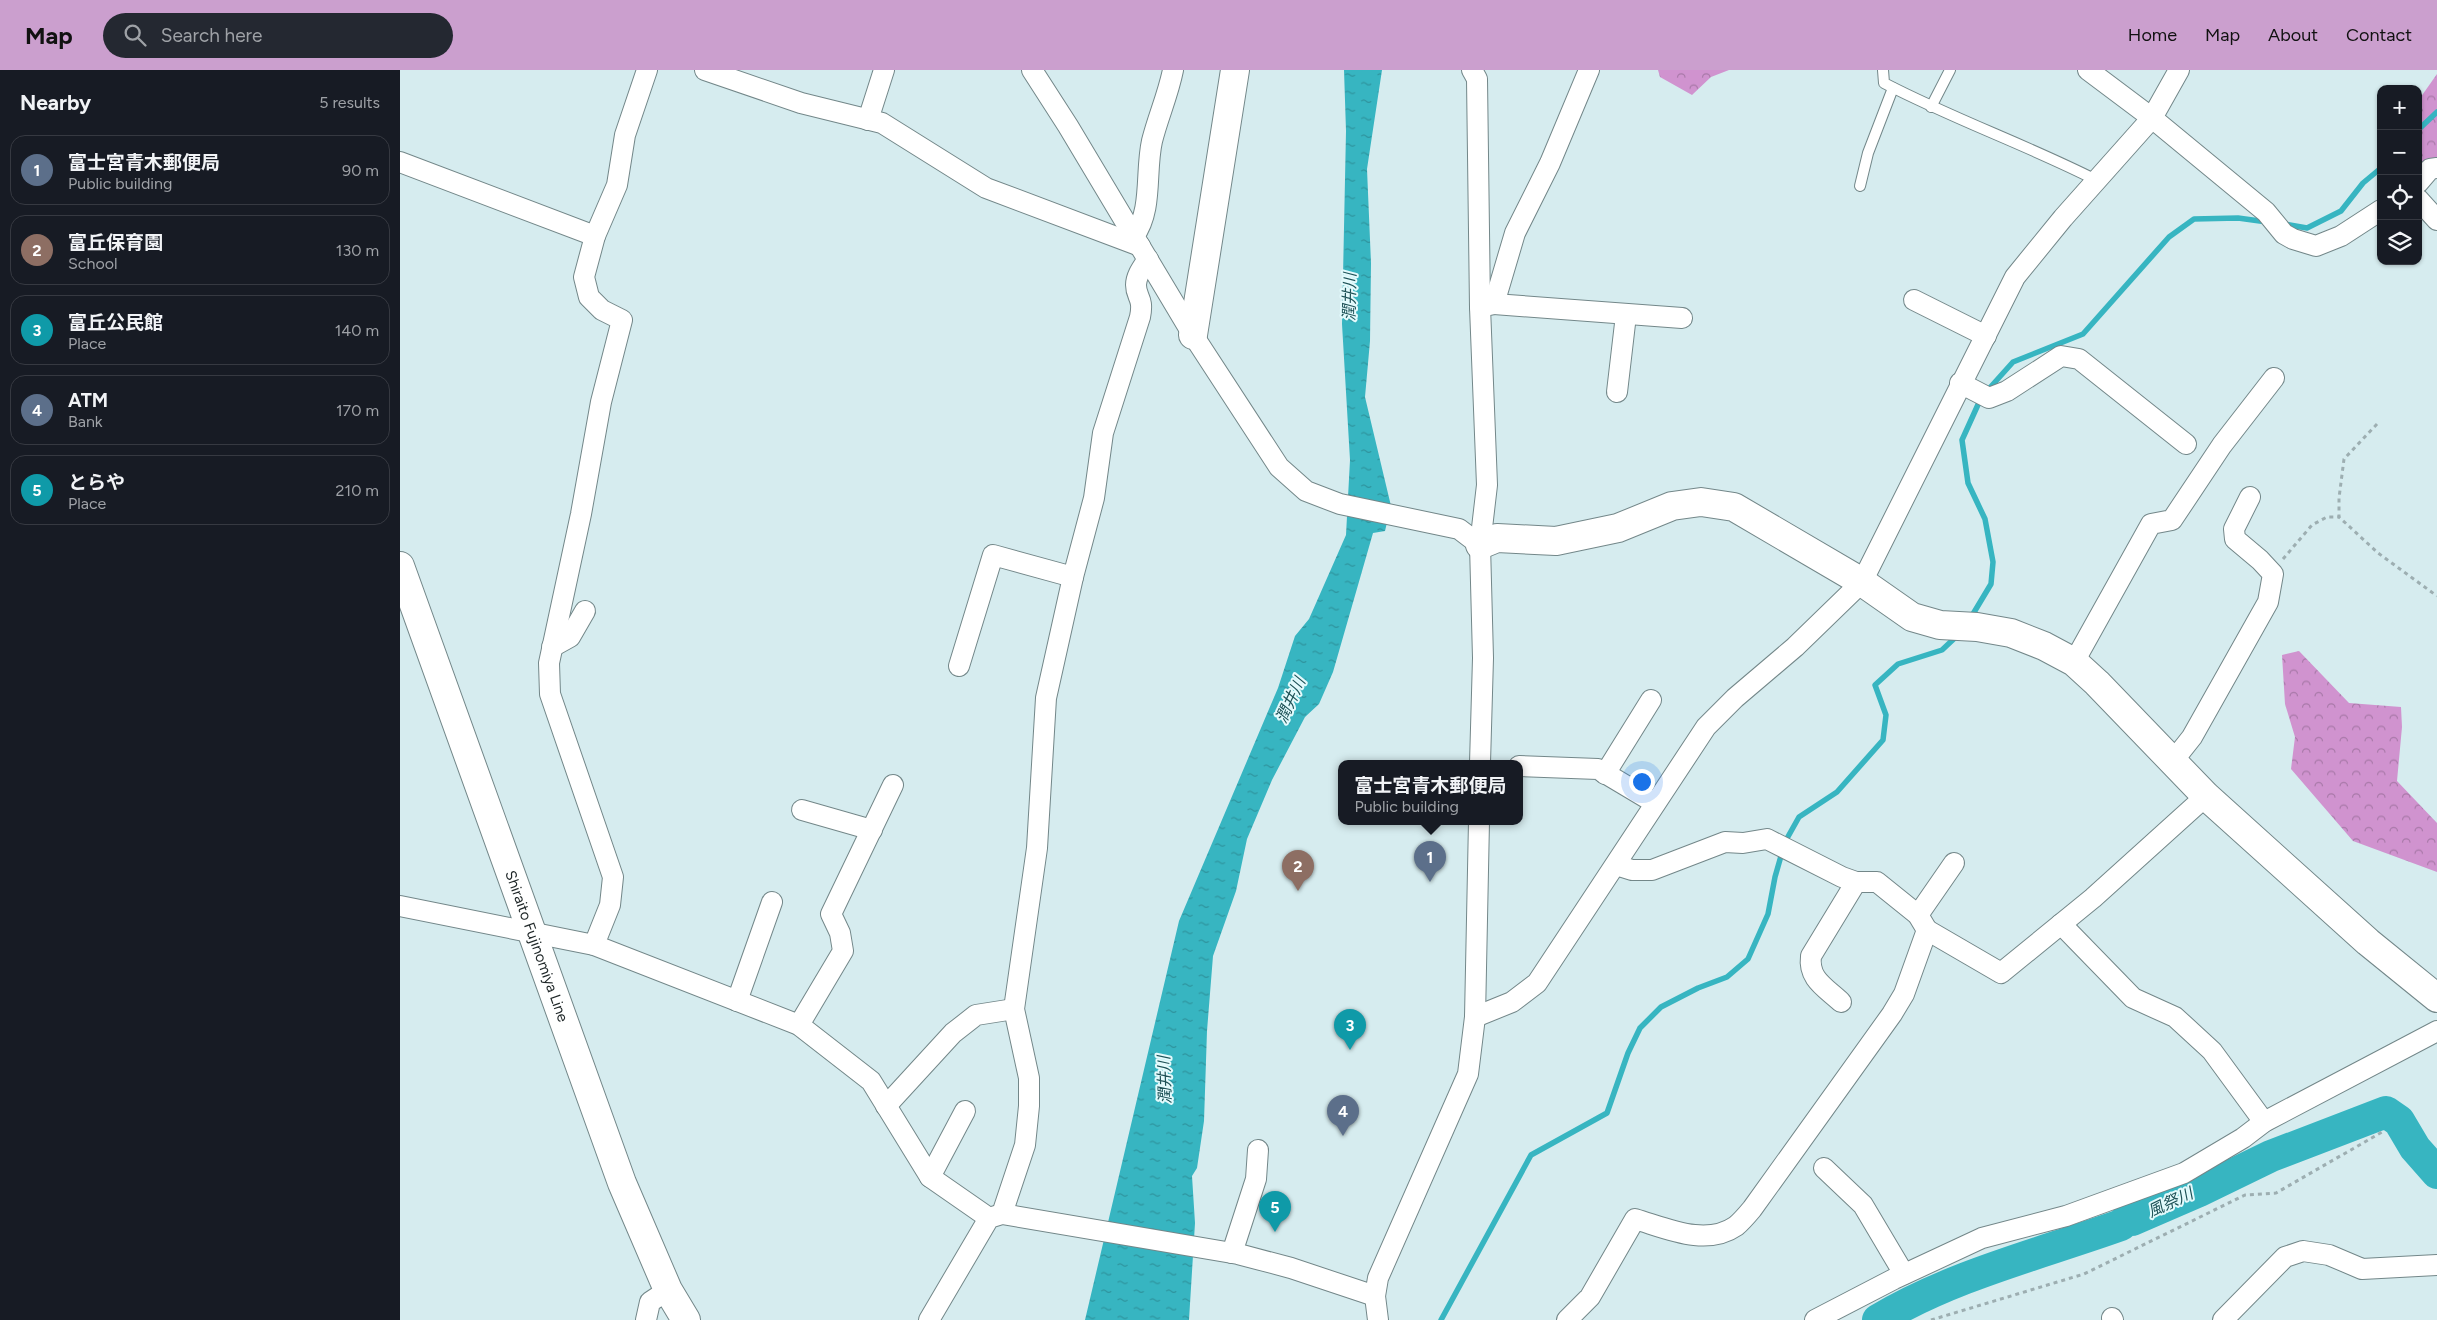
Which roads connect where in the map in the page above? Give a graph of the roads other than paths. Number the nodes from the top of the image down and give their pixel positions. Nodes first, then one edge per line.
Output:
1 (647, 70) edge
2 (705, 70) edge
3 (884, 70) edge
4 (1032, 70) edge
5 (1173, 70) edge
6 (1235, 70) edge
7 (1472, 70) edge
8 (1589, 70) edge
9 (1883, 70) edge
10 (1950, 70) edge
11 (2088, 70) edge
12 (2179, 70) edge
13 (1894, 88) junction
14 (1931, 107) junction
15 (2152, 118) junction
16 (868, 120) junction
17 (400, 162) edge
18 (2437, 168) edge
19 (2422, 179) edge
20 (2096, 180) junction
21 (1860, 186) dead end
22 (2422, 204) edge
23 (2377, 213) edge
24 (2437, 220) edge
25 (595, 236) junction
26 (1141, 247) junction
27 (1914, 300) dead end
28 (1487, 306) junction
29 (1626, 315) junction
30 (1682, 318) dead end
31 (1193, 335) junction
32 (1986, 336) junction
33 (2274, 378) dead end
34 (1964, 385) junction
35 (1617, 392) dead end
36 (2186, 444) dead end
37 (2250, 497) dead end
38 (1480, 545) junction
39 (400, 566) edge
40 (1073, 577) junction
41 (1862, 582) junction
42 (585, 612) dead end
43 (552, 647) junction
44 (2074, 662) junction
45 (959, 666) dead end
46 (1651, 700) dead end
47 (1480, 760) edge
48 (2173, 760) junction
49 (1523, 766) edge
50 (1605, 774) junction
51 (894, 785) dead end
52 (2206, 796) junction
53 (1654, 803) junction
54 (802, 810) dead end
55 (1479, 825) edge
56 (872, 830) junction
57 (1954, 863) dead end
58 (1616, 865) junction
59 (1856, 882) junction
60 (772, 902) dead end
61 (400, 906) edge
62 (1923, 922) junction
63 (2061, 924) junction
64 (531, 933) junction
65 (594, 945) junction
66 (2437, 998) edge
67 (738, 1001) junction
68 (1841, 1002) dead end
69 (1014, 1009) junction
70 (1476, 1017) junction
71 (799, 1025) junction
72 (2437, 1031) edge
73 (886, 1106) junction
74 (965, 1111) dead end
75 (2264, 1122) junction
76 (1258, 1150) dead end
77 (1824, 1168) dead end
78 (930, 1177) junction
79 (995, 1216) junction
80 (1232, 1253) junction
81 (2437, 1265) edge
82 (1904, 1274) junction
83 (668, 1290) junction
84 (1375, 1296) junction
85 (646, 1320) edge
86 (686, 1320) edge
87 (929, 1320) edge
88 (1378, 1320) edge
89 (1567, 1320) edge
90 (1815, 1320) edge
91 (2223, 1320) edge

1 - 25 street
2 - 16 street
3 - 16 street
4 - 26 street
5 - 26 street
6 - 31 street
7 - 28 street
8 - 28 street
9 - 13 lane
10 - 14 lane
11 - 15 street
12 - 15 street
13 - 14 lane
13 - 21 lane
14 - 20 lane
15 - 20 street
15 - 23 street
16 - 26 street
17 - 25 street
18 - 19 street
20 - 32 street
22 - 24 street
25 - 43 street
26 - 31 street
26 - 40 street
27 - 32 street
28 - 29 street
28 - 38 street
29 - 30 street
29 - 35 street
31 - 38 street
32 - 34 street
33 - 44 street
34 - 36 street
34 - 41 street
37 - 48 street
38 - 41 street
38 - 47 street
39 - 64 street, Shiraito Fujinomiya Line
40 - 45 street
40 - 69 street
41 - 44 street
41 - 53 street
42 - 43 street
43 - 65 street
44 - 48 street
46 - 50 street
48 - 52 street
49 - 50 street
50 - 53 street
51 - 56 street
52 - 63 street
52 - 66 street
53 - 58 street
54 - 56 street
55 - 70 street
56 - 71 street
57 - 62 street
58 - 59 street
58 - 70 street
59 - 62 street
59 - 68 street
60 - 67 street
61 - 64 street
62 - 63 street
62 - 89 street
63 - 75 street
64 - 65 street
64 - 83 street, Shiraito Fujinomiya Line
65 - 67 street
67 - 71 street
69 - 73 street
69 - 79 street
70 - 84 street
71 - 73 street
72 - 75 street
73 - 78 street
74 - 78 street
75 - 82 street
76 - 80 street
77 - 82 street
78 - 79 street
79 - 80 street
79 - 87 street
80 - 84 street
81 - 91 street
82 - 90 street
83 - 85 street
83 - 86 street, Shiraito Fujinomiya Line
84 - 88 street

